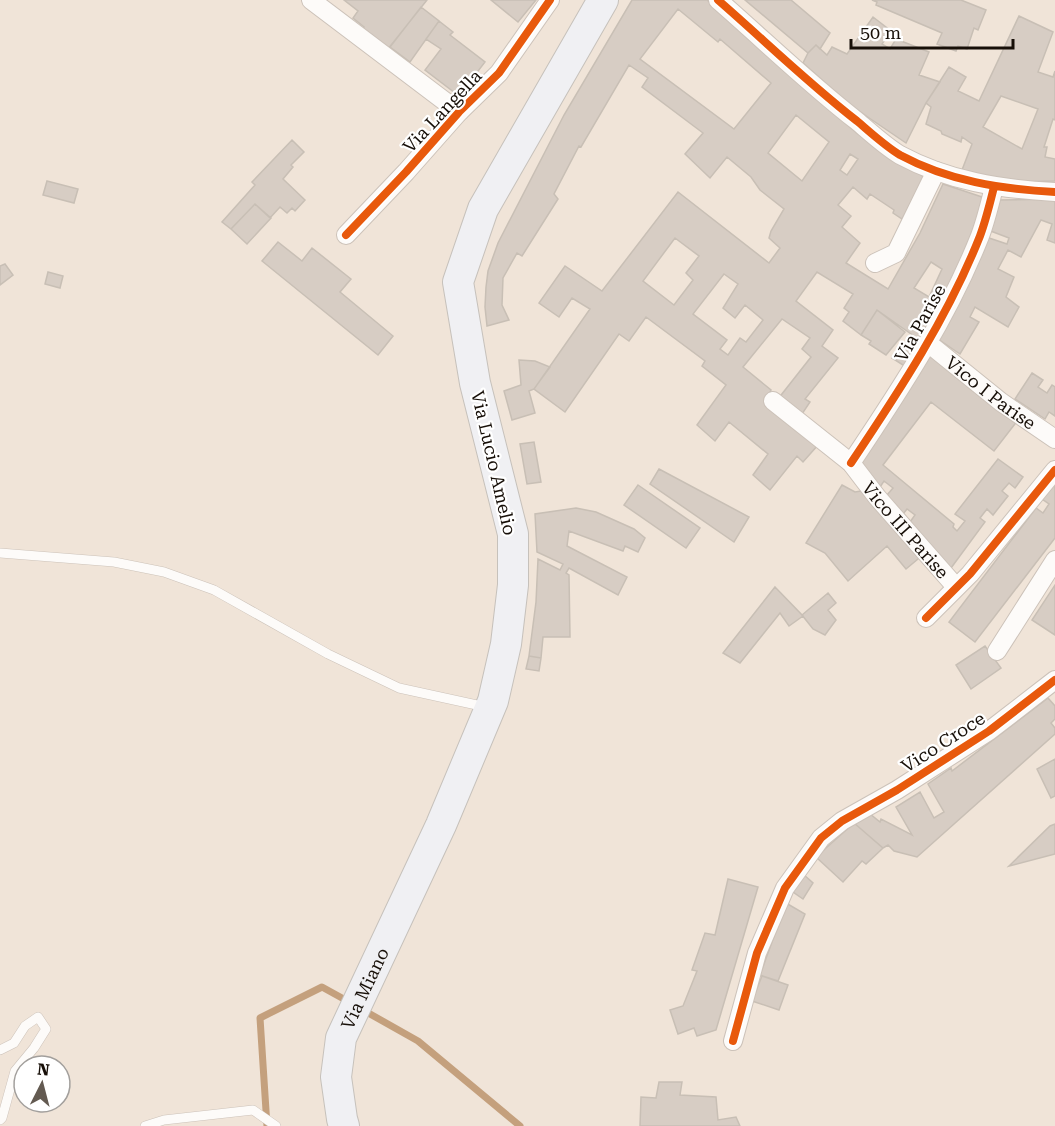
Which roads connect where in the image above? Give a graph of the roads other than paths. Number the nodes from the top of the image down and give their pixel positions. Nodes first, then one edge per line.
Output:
1 (311, 0) edge
2 (550, 0) edge
3 (603, 0) edge
4 (718, 0) edge
5 (459, 112) junction
6 (936, 171) junction
7 (994, 187) junction
8 (1055, 192) edge
9 (346, 235) dead end
10 (875, 263) dead end
11 (928, 343) junction
12 (774, 401) dead end
13 (1055, 439) edge
14 (851, 463) junction
15 (1055, 470) edge
16 (0, 553) edge
17 (1055, 560) edge
18 (956, 587) junction
19 (926, 618) dead end
20 (997, 651) dead end
21 (1055, 680) edge
22 (490, 708) junction
23 (387, 939) joint
24 (733, 1041) dead end
25 (0, 1050) edge
26 (0, 1120) edge
27 (275, 1125) edge
28 (145, 1126) edge
29 (344, 1126) edge

1 - 5 street
2 - 5 street, Via Langella
3 - 22 main road, Via Lucio Amelio
4 - 6 street
5 - 9 street, Via Langella
6 - 7 street
6 - 10 street
7 - 8 street
7 - 11 street, Via Parise
11 - 13 street, Vico I Parise
11 - 14 street, Via Parise
12 - 14 street, Vico III Parise
14 - 18 street, Vico III Parise
15 - 18 street
16 - 22 lane
17 - 20 street
18 - 19 street
21 - 24 street, Vico Croce
22 - 23 main road, Via Lucio Amelio
23 - 29 main road, Via Miano
25 - 26 lane
27 - 28 lane

